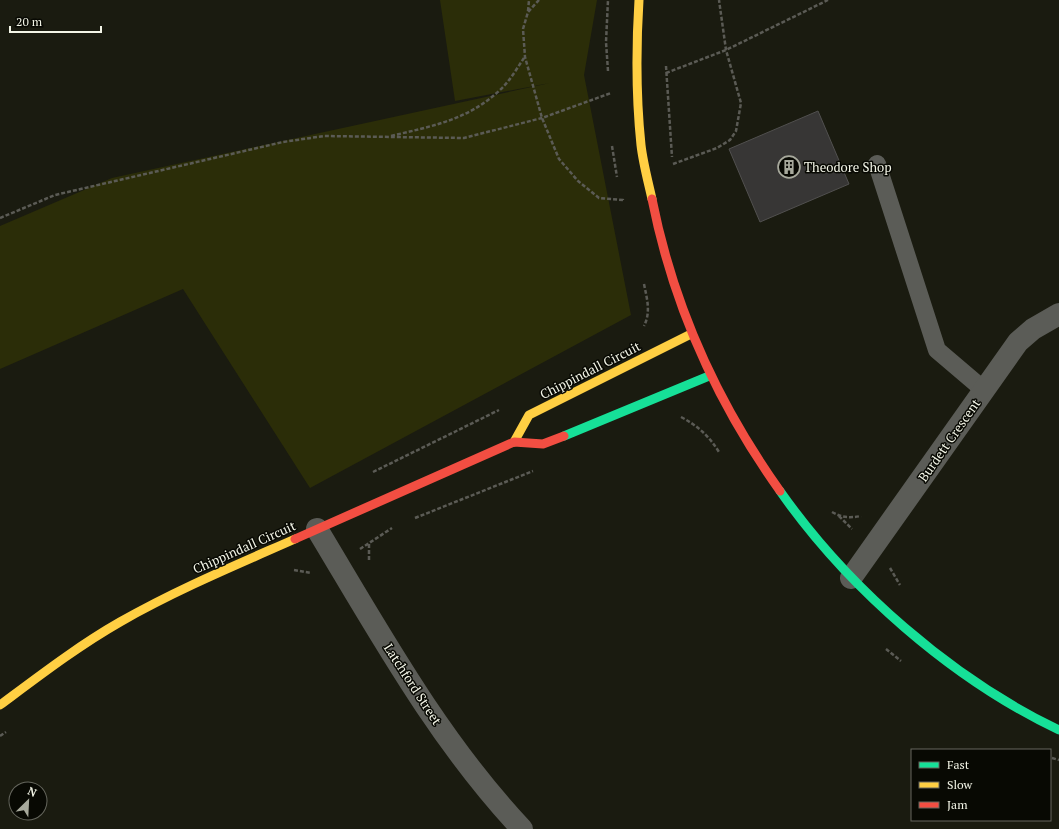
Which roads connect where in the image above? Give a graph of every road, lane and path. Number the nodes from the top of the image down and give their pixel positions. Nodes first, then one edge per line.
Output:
1 (528, 0) edge
2 (539, 0) edge
3 (608, 0) edge
4 (638, 0) edge
5 (719, 0) edge
6 (528, 12) junction
7 (606, 42) dead end
8 (525, 57) junction
9 (666, 59) dead end
10 (877, 164) dead end
11 (625, 208) dead end
12 (0, 218) edge
13 (643, 281) dead end
14 (1059, 314) edge
15 (642, 330) dead end
16 (691, 334) junction
17 (709, 376) junction
18 (984, 390) junction
19 (500, 409) dead end
20 (678, 415) dead end
21 (514, 442) junction
22 (722, 457) dead end
23 (536, 470) dead end
24 (371, 473) dead end
25 (826, 509) dead end
26 (867, 512) dead end
27 (412, 519) dead end
28 (398, 524) dead end
29 (316, 529) junction
30 (369, 544) dead end
31 (891, 569) dead end
32 (293, 570) dead end
33 (314, 574) dead end
34 (851, 578) junction
35 (901, 586) dead end
36 (885, 648) dead end
37 (903, 663) dead end
38 (0, 705) edge
39 (12, 727) dead end
40 (1059, 730) edge
41 (0, 736) edge
42 (522, 829) edge

1 - 6 path
2 - 6 path
3 - 7 path
4 - 16 street
5 - 9 path
6 - 8 path
8 - 11 path
8 - 12 path
10 - 18 lane
13 - 15 path
14 - 18 street, Burdett Crescent
16 - 17 street
16 - 21 street, Chippindall Circuit
17 - 21 street, Chippindall Circuit
17 - 34 street
18 - 34 street, Burdett Crescent
19 - 24 path
20 - 22 path
21 - 29 street, Chippindall Circuit
23 - 27 path
25 - 26 path
28 - 30 path
29 - 38 street, Chippindall Circuit
29 - 42 street, Latchford Street
31 - 35 path
32 - 33 path
34 - 40 street
36 - 37 path
39 - 41 path

